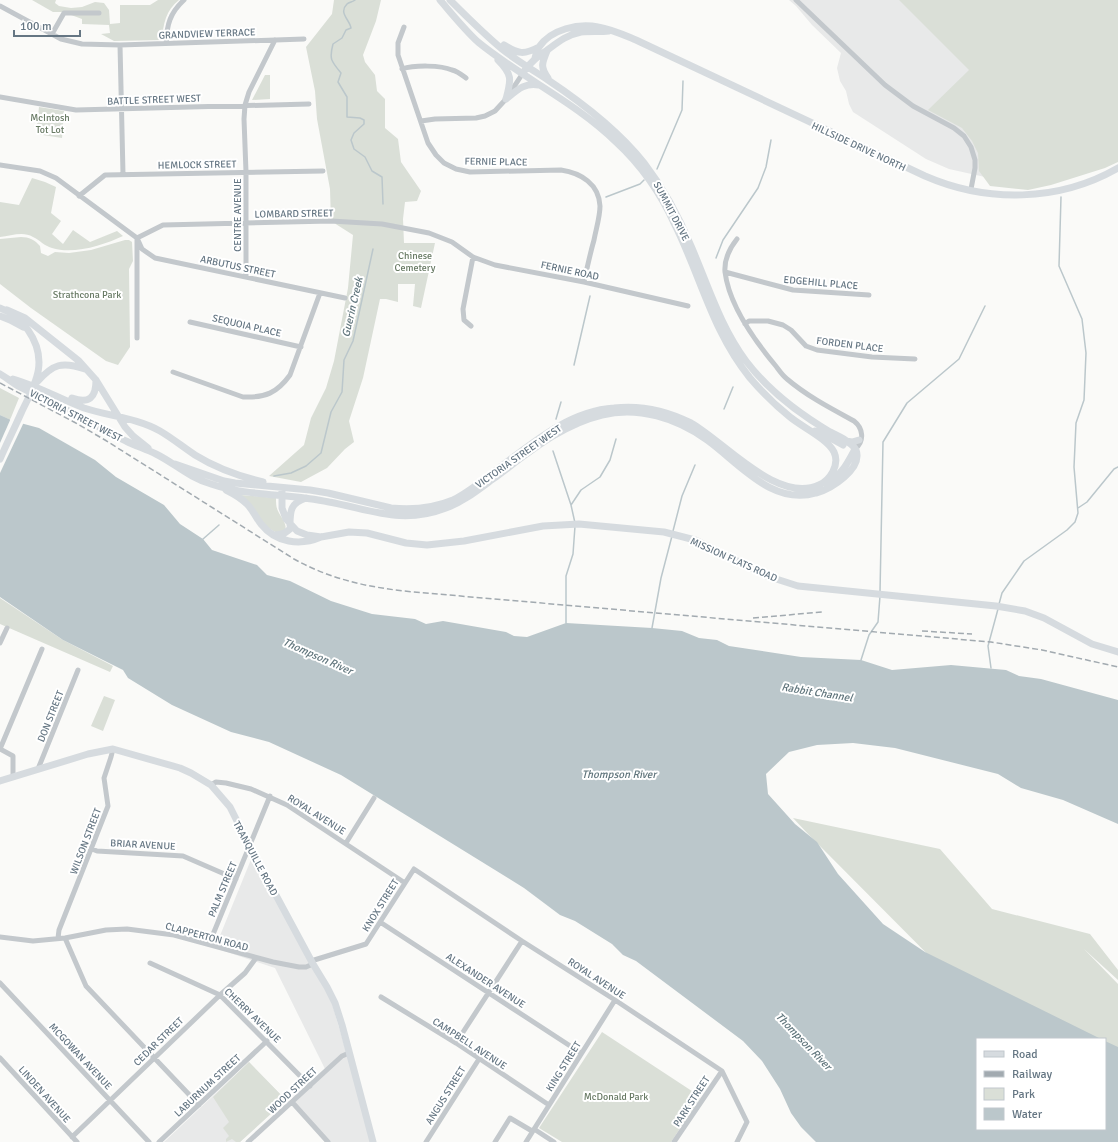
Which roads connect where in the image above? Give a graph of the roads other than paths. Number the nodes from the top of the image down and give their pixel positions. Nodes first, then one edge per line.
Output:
1 (184, 0) edge
2 (440, 0) edge
3 (450, 0) edge
4 (796, 0) edge
5 (1, 8) edge
6 (99, 13) dead end
7 (404, 27) dead end
8 (610, 31) junction
9 (52, 34) junction
10 (488, 36) junction
11 (304, 39) dead end
12 (275, 40) junction
13 (479, 42) junction
14 (166, 43) junction
15 (120, 45) junction
16 (539, 47) junction
17 (547, 50) junction
18 (535, 58) junction
19 (528, 67) junction
20 (402, 69) junction
21 (522, 73) junction
22 (466, 78) dead end
23 (552, 83) junction
24 (541, 86) junction
25 (0, 97) edge
26 (506, 99) junction
27 (309, 104) dead end
28 (245, 106) junction
29 (121, 109) junction
30 (421, 121) junction
31 (0, 165) edge
32 (1118, 168) edge
33 (323, 171) dead end
34 (246, 172) junction
35 (123, 174) junction
36 (947, 185) junction
37 (971, 189) junction
38 (998, 195) junction
39 (80, 196) junction
40 (246, 223) junction
41 (137, 238) junction
42 (737, 239) dead end
43 (452, 242) joint
44 (473, 257) junction
45 (725, 272) junction
46 (246, 277) junction
47 (584, 282) junction
48 (320, 293) junction
49 (869, 295) dead end
50 (345, 298) dead end
51 (688, 306) dead end
52 (2, 310) edge
53 (0, 316) edge
54 (190, 322) dead end
55 (745, 324) junction
56 (471, 326) dead end
57 (26, 330) junction
58 (137, 338) dead end
59 (301, 347) junction
60 (915, 358) dead end
61 (85, 369) junction
62 (172, 372) dead end
63 (3, 376) edge
64 (96, 380) junction
65 (35, 385) junction
66 (47, 392) junction
67 (807, 428) junction
68 (860, 437) junction
69 (845, 441) junction
70 (855, 449) junction
71 (154, 453) junction
72 (0, 459) edge
73 (173, 464) junction
74 (822, 484) junction
75 (219, 487) junction
76 (282, 487) junction
77 (281, 495) junction
78 (309, 498) junction
79 (291, 526) junction
80 (274, 535) junction
81 (321, 537) junction
82 (7, 628) dead end
83 (0, 643) edge
84 (42, 648) dead end
85 (1118, 652) edge
86 (78, 670) dead end
87 (0, 749) edge
88 (113, 749) junction
89 (38, 769) junction
90 (13, 776) junction
91 (0, 780) edge
92 (211, 785) junction
93 (270, 796) junction
94 (374, 798) dead end
95 (346, 843) junction
96 (250, 847) junction
97 (92, 849) junction
98 (414, 869) joint
99 (236, 879) junction
100 (405, 883) junction
101 (380, 922) junction
102 (0, 937) edge
103 (58, 938) junction
104 (65, 938) junction
105 (522, 941) junction
106 (209, 944) junction
107 (256, 958) junction
108 (312, 962) junction
109 (150, 963) dead end
110 (0, 983) edge
111 (488, 993) junction
112 (220, 995) junction
113 (381, 997) dead end
114 (615, 1000) junction
115 (267, 1041) junction
116 (456, 1043) junction
117 (350, 1053) junction
118 (582, 1053) junction
119 (0, 1058) edge
120 (154, 1058) junction
121 (479, 1059) junction
122 (722, 1071) junction
123 (310, 1086) junction
124 (110, 1100) junction
125 (292, 1102) junction
126 (199, 1105) junction
127 (549, 1105) junction
128 (533, 1130) junction
129 (72, 1137) junction
130 (77, 1142) edge
131 (149, 1142) edge
132 (159, 1142) edge
133 (248, 1142) edge
134 (328, 1142) edge
135 (373, 1142) edge
136 (426, 1142) edge
137 (495, 1142) edge
138 (526, 1142) edge
139 (554, 1142) edge
140 (674, 1142) edge
141 (737, 1142) edge

1 - 14 street
2 - 13 main road, SUMMIT DRIVE
3 - 10 main road, SUMMIT DRIVE
4 - 37 street
5 - 9 street, GRANDVIEW TERRACE
6 - 9 street
7 - 20 street, FERNIE PLACE
8 - 16 main road, HILLSIDE DRIVE NORTH
8 - 17 main road, HILLSIDE DRIVE NORTH
8 - 36 main road, HILLSIDE DRIVE NORTH
9 - 15 street, GRANDVIEW TERRACE
10 - 16 main road
10 - 19 main road, SUMMIT DRIVE
11 - 12 street, GRANDVIEW TERRACE
12 - 14 street, GRANDVIEW TERRACE
12 - 28 street, CENTRE AVENUE
13 - 21 main road, SUMMIT DRIVE
13 - 26 main road
14 - 15 street, GRANDVIEW TERRACE
15 - 29 street
16 - 18 main road, HILLSIDE DRIVE NORTH
17 - 18 main road, HILLSIDE DRIVE NORTH
17 - 23 main road
18 - 19 main road, HILLSIDE DRIVE NORTH
19 - 21 main road, HILLSIDE DRIVE NORTH
19 - 23 main road, SUMMIT DRIVE
20 - 22 street
20 - 30 street, FERNIE PLACE
21 - 24 main road, SUMMIT DRIVE
21 - 26 street
23 - 69 main road, SUMMIT DRIVE
24 - 26 main road
24 - 67 main road, SUMMIT DRIVE
25 - 29 street, BATTLE STREET WEST
26 - 30 street
27 - 28 street, BATTLE STREET WEST
28 - 29 street, BATTLE STREET WEST
28 - 34 street, CENTRE AVENUE
29 - 35 street
30 - 47 street, FERNIE PLACE
31 - 39 street, ARBUTUS STREET
32 - 38 main road, HILLSIDE DRIVE NORTH
33 - 34 street, HEMLOCK STREET
34 - 35 street, HEMLOCK STREET
34 - 40 street, CENTRE AVENUE
35 - 39 street, HEMLOCK STREET
36 - 37 street
36 - 38 main road, HILLSIDE DRIVE NORTH
37 - 38 street
39 - 41 street, ARBUTUS STREET
40 - 41 street, LOMBARD STREET
40 - 43 street, LOMBARD STREET
40 - 46 street, CENTRE AVENUE
41 - 46 street, ARBUTUS STREET
41 - 58 street
42 - 45 street
43 - 44 street, FERNIE ROAD
44 - 47 street, FERNIE ROAD
44 - 56 street
45 - 49 street, EDGEHILL PLACE
45 - 55 street
46 - 48 street, ARBUTUS STREET
47 - 51 street, FERNIE ROAD
48 - 50 street, ARBUTUS STREET
48 - 59 street
52 - 57 main road
52 - 61 main road, VICTORIA STREET WEST
53 - 57 main road
54 - 59 street, SEQUOIA PLACE
55 - 60 street, FORDEN PLACE
55 - 68 street
57 - 65 main road
59 - 62 street
61 - 64 main road, VICTORIA STREET WEST
61 - 65 main road
63 - 66 main road
63 - 71 main road, VICTORIA STREET WEST
64 - 66 main road
64 - 71 main road, VICTORIA STREET WEST
65 - 72 main road
66 - 76 main road
67 - 70 main road
67 - 74 main road
68 - 69 main road
68 - 70 street
69 - 70 main road, SUMMIT DRIVE
70 - 74 main road
70 - 78 main road, VICTORIA STREET WEST
71 - 73 main road, VICTORIA STREET WEST
73 - 75 main road, VICTORIA STREET WEST
73 - 76 main road, VICTORIA STREET WEST
74 - 76 main road, VICTORIA STREET WEST
75 - 77 main road, VICTORIA STREET WEST
75 - 80 main road
76 - 77 main road
77 - 78 main road, VICTORIA STREET WEST
77 - 79 main road
78 - 79 main road
79 - 80 main road
79 - 81 main road, MISSION FLATS ROAD
80 - 81 main road
81 - 85 main road, MISSION FLATS ROAD
82 - 83 street
84 - 87 street
86 - 89 street, DON STREET
87 - 90 street
88 - 89 main road, TRANQUILLE ROAD
88 - 92 main road, TRANQUILLE ROAD
88 - 97 street, WILSON STREET
89 - 90 main road, TRANQUILLE ROAD
90 - 91 main road, TRANQUILLE ROAD
92 - 93 street, ROYAL AVENUE
92 - 96 main road, TRANQUILLE ROAD
93 - 95 street, ROYAL AVENUE
93 - 96 street, PALM STREET
94 - 95 street
95 - 100 street, ROYAL AVENUE
96 - 99 street, PALM STREET
96 - 108 main road, TRANQUILLE ROAD
97 - 99 street, BRIAR AVENUE
97 - 103 street, WILSON STREET
98 - 100 street, KNOX STREET
98 - 105 street, ROYAL AVENUE
99 - 106 street, PALM STREET
100 - 101 street, KNOX STREET
101 - 108 street, KNOX STREET
101 - 111 street, ALEXANDER AVENUE
102 - 103 street, CLAPPERTON ROAD
103 - 104 street, CLAPPERTON ROAD
104 - 106 street, CLAPPERTON ROAD
104 - 120 street
105 - 111 street
105 - 114 street, ROYAL AVENUE
106 - 107 street, CLAPPERTON ROAD
107 - 108 street, CLAPPERTON ROAD
107 - 112 street, CEDAR STREET
108 - 117 main road, TRANQUILLE ROAD
109 - 112 street, CHERRY AVENUE
110 - 124 street, MCGOWAN AVENUE
111 - 116 street
111 - 118 street, ALEXANDER AVENUE
112 - 115 street, CHERRY AVENUE
112 - 120 street, CEDAR STREET
113 - 116 street, CAMPBELL AVENUE
114 - 118 street, KING STREET
114 - 122 street, ROYAL AVENUE
115 - 123 street, CHERRY AVENUE
115 - 126 street, LABURNUM STREET
116 - 121 street, CAMPBELL AVENUE
117 - 123 street, WOOD STREET
117 - 135 main road, TRANQUILLE ROAD
118 - 127 street, KING STREET
119 - 129 street, LINDEN AVENUE
120 - 124 street, CEDAR STREET
120 - 126 street
121 - 127 street, CAMPBELL AVENUE
121 - 136 street, ANGUS STREET
122 - 140 street, PARK STREET
122 - 141 street
123 - 125 street, WOOD STREET
124 - 129 street, CEDAR STREET
124 - 131 street, MCGOWAN AVENUE
125 - 133 street, WOOD STREET
125 - 134 street
126 - 132 street, LABURNUM STREET
127 - 128 street, KING STREET
128 - 137 street
128 - 138 street, KING STREET
128 - 139 street
129 - 130 street, LINDEN AVENUE

